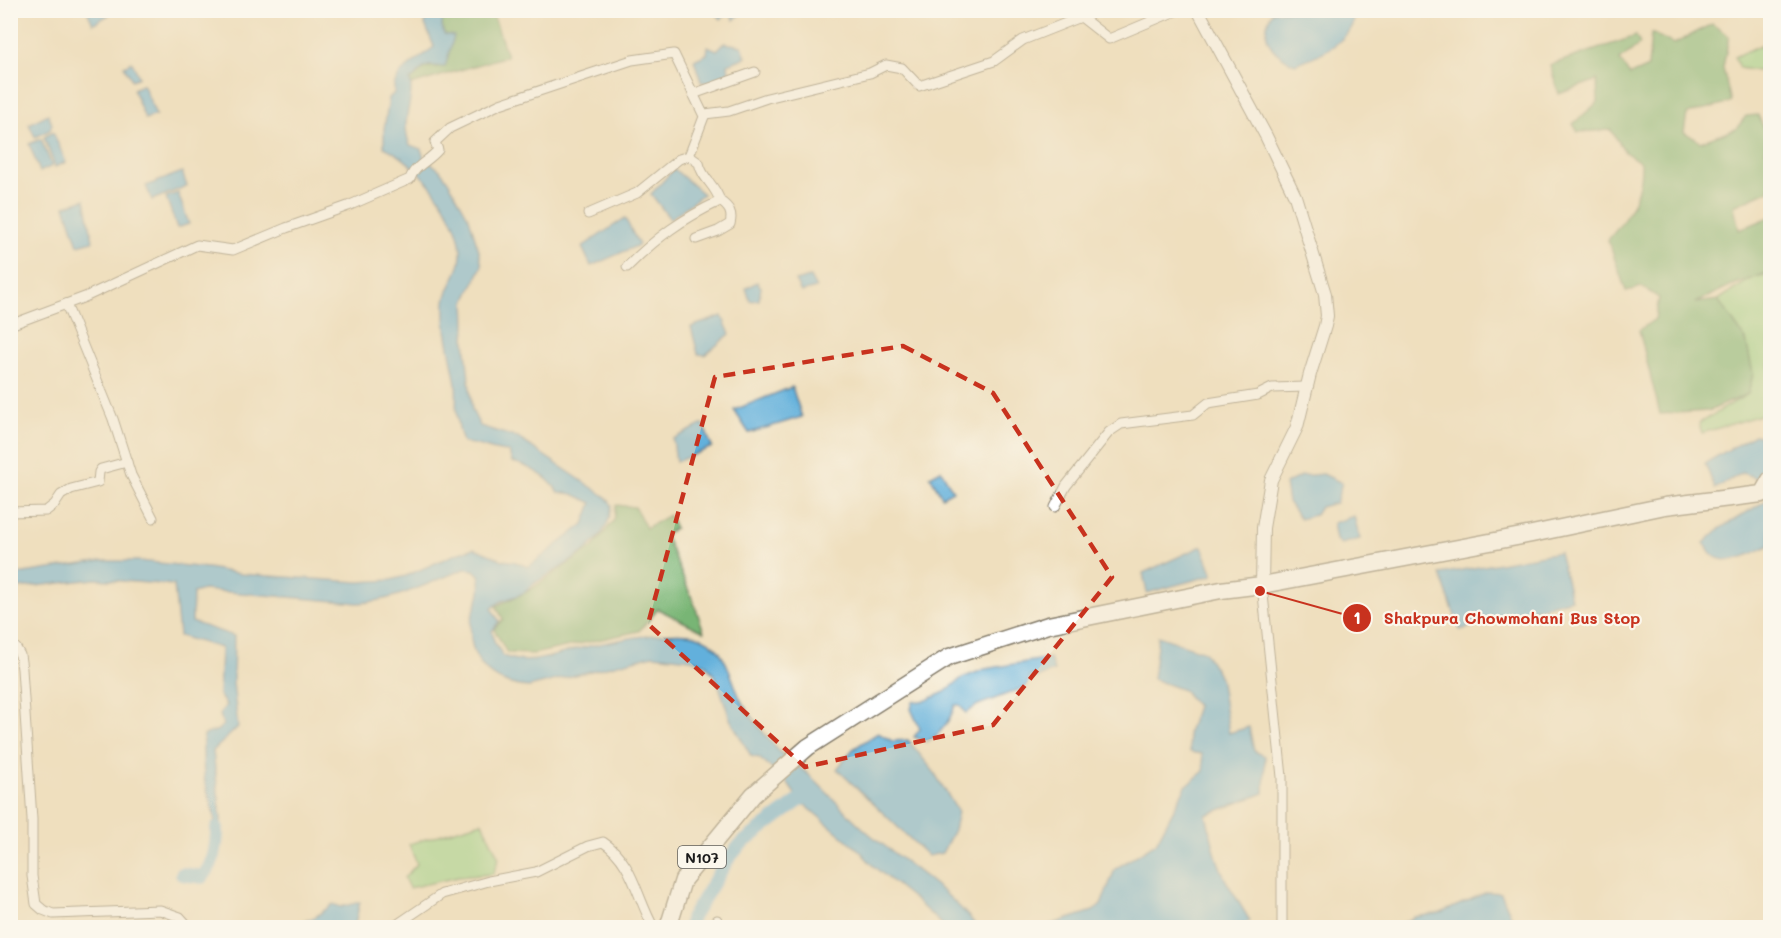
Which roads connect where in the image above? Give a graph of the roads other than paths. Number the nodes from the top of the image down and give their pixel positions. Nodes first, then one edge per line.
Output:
1 (1178, 10) edge
2 (1198, 10) edge
3 (755, 72) dead end
4 (693, 94) junction
5 (705, 114) junction
6 (689, 156) junction
7 (720, 201) junction
8 (588, 214) dead end
9 (696, 239) dead end
10 (627, 267) dead end
11 (66, 304) junction
12 (10, 325) edge
13 (1306, 387) junction
14 (127, 462) junction
15 (1770, 480) edge
16 (1055, 507) dead end
17 (10, 512) edge
18 (153, 518) dead end
19 (1262, 585) junction
20 (10, 649) edge
21 (1770, 924) edge
22 (190, 927) edge
23 (392, 927) edge
24 (654, 927) edge
25 (668, 927) edge
26 (1282, 927) edge
27 (1766, 927) edge

1 - 5 street
2 - 13 main road
3 - 4 street
4 - 5 street
4 - 11 street
5 - 6 street
6 - 7 street
6 - 8 street
7 - 9 street
7 - 10 street
11 - 12 street
11 - 14 street
13 - 16 street
13 - 19 main road
14 - 17 street
14 - 18 street
15 - 19 highway, N107
19 - 25 highway, N107
19 - 26 street
20 - 22 street
21 - 27 street
23 - 24 street

